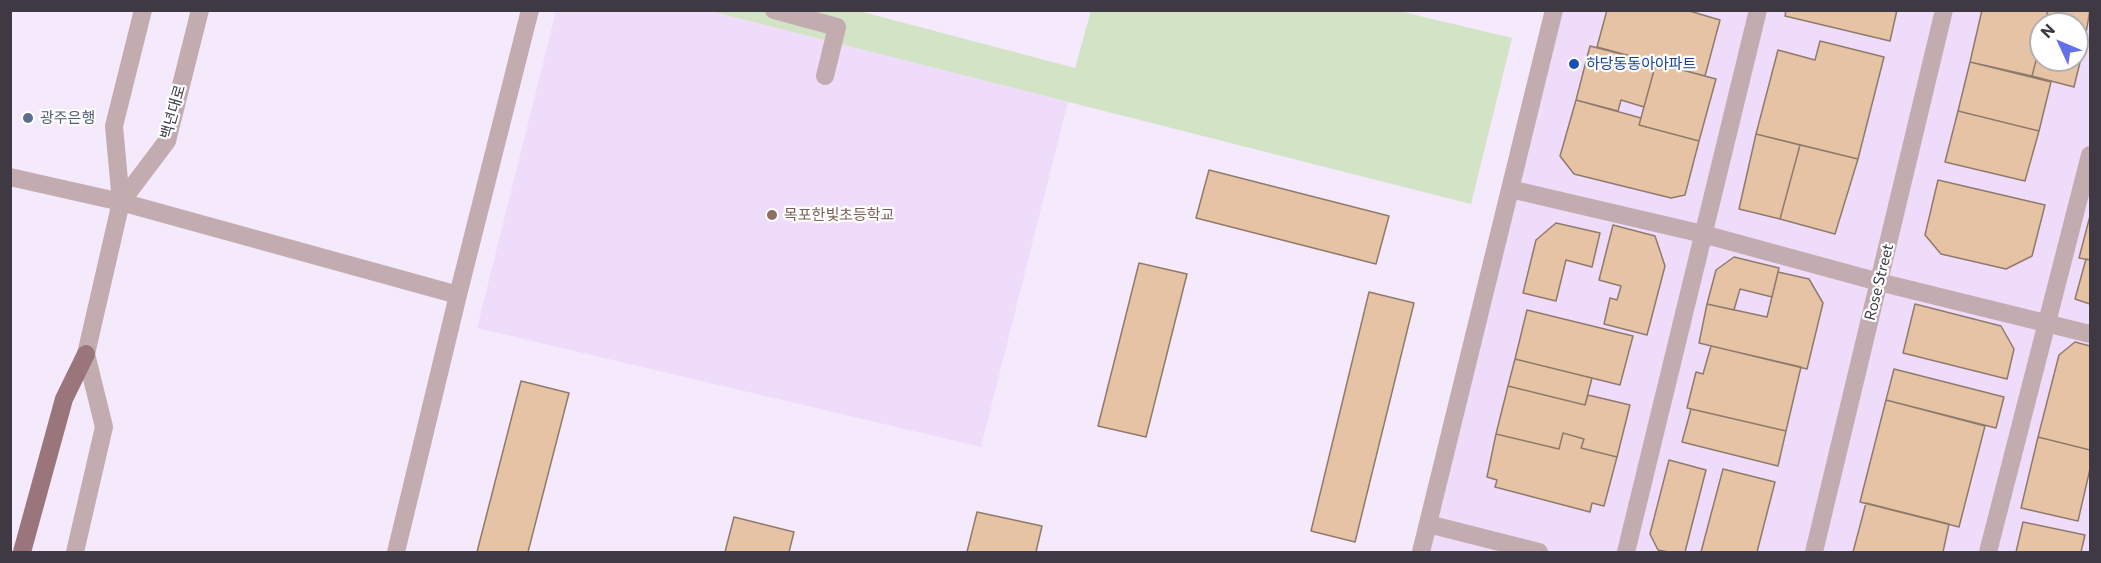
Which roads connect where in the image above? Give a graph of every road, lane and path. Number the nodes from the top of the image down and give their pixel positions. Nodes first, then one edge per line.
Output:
1 (143, 10) edge
2 (201, 10) edge
3 (530, 10) edge
4 (774, 10) edge
5 (1554, 10) edge
6 (1758, 10) edge
7 (1944, 10) edge
8 (825, 76) dead end
9 (2091, 154) edge
10 (10, 177) edge
11 (1510, 189) junction
12 (122, 202) junction
13 (1703, 234) junction
14 (1879, 282) junction
15 (458, 295) junction
16 (2047, 324) junction
17 (2091, 334) edge
18 (86, 354) junction
19 (1428, 524) junction
20 (22, 552) edge
21 (75, 552) edge
22 (396, 552) edge
23 (1421, 552) edge
24 (1539, 552) edge
25 (1626, 552) edge
26 (1814, 552) edge
27 (1988, 552) edge

1 - 12 street, 백년대로
2 - 12 street, 백년대로
3 - 15 street
4 - 8 street
5 - 11 street
6 - 13 street
7 - 14 street, Rose Street
9 - 16 street
10 - 12 street
11 - 13 street
11 - 19 street
12 - 15 street
12 - 18 street, 백년대로
13 - 14 street
13 - 25 street
14 - 16 street
14 - 26 street, Rose Street
15 - 22 street
16 - 17 street
16 - 27 street
18 - 20 main road, 백년대로
18 - 21 street, 백년대로
19 - 23 street
19 - 24 street

